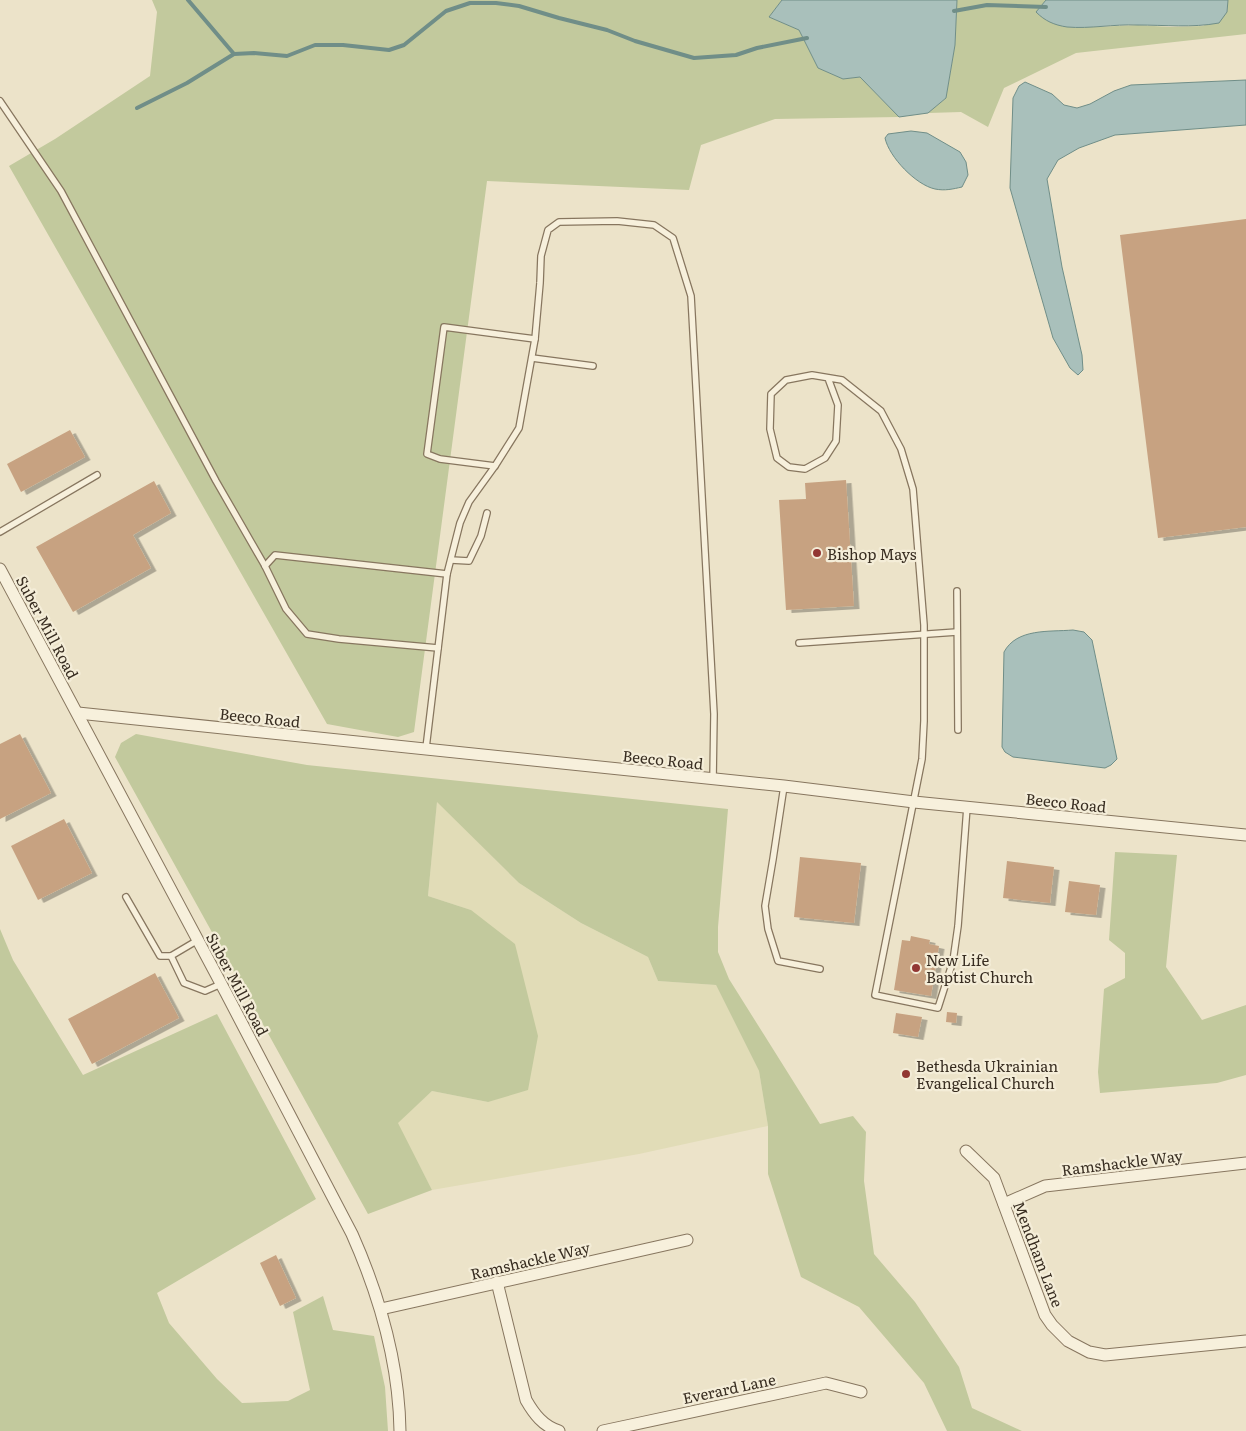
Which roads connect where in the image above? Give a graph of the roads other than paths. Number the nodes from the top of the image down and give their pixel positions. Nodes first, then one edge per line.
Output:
1 (0, 101) edge
2 (535, 339) junction
3 (532, 358) junction
4 (593, 366) dead end
5 (828, 378) junction
6 (495, 466) junction
7 (97, 475) dead end
8 (488, 513) dead end
9 (0, 532) edge
10 (451, 560) junction
11 (265, 566) junction
12 (0, 570) edge
13 (447, 574) junction
14 (957, 590) dead end
15 (957, 632) junction
16 (924, 634) junction
17 (799, 643) dead end
18 (438, 648) junction
19 (78, 713) junction
20 (958, 730) dead end
21 (426, 748) junction
22 (713, 780) junction
23 (784, 786) junction
24 (914, 802) junction
25 (966, 807) junction
26 (1246, 835) edge
27 (126, 896) dead end
28 (198, 940) junction
29 (171, 956) junction
30 (820, 969) dead end
31 (221, 984) junction
32 (966, 1151) dead end
33 (1246, 1163) edge
34 (1004, 1204) junction
35 (687, 1240) dead end
36 (497, 1282) junction
37 (381, 1309) junction
38 (1246, 1341) edge
39 (861, 1392) dead end
40 (400, 1431) edge
41 (558, 1431) edge
42 (603, 1431) edge

1 - 11 lane
2 - 3 lane
2 - 6 lane
2 - 22 lane
3 - 4 lane
3 - 6 lane
5 - 5 lane
5 - 16 lane
6 - 10 lane
7 - 9 lane
8 - 10 lane
10 - 13 lane
11 - 13 lane
11 - 18 lane
12 - 19 street, Suber Mill Road
13 - 18 lane
14 - 15 lane
15 - 16 lane
15 - 20 lane
16 - 17 lane
16 - 24 lane
18 - 21 lane
19 - 21 street, Beeco Road
19 - 28 street, Suber Mill Road
21 - 22 street, Beeco Road
22 - 23 street, Beeco Road
23 - 24 street, Beeco Road
23 - 30 lane
24 - 25 street, Beeco Road
24 - 25 lane
25 - 26 street, Beeco Road
27 - 29 lane
28 - 29 lane
28 - 31 street, Suber Mill Road
29 - 31 lane
31 - 37 street, Suber Mill Road
32 - 34 street, Mendham Lane
33 - 34 street, Ramshackle Way
34 - 38 street, Mendham Lane
35 - 36 street, Ramshackle Way
36 - 37 street, Ramshackle Way
36 - 41 street
37 - 40 street, Suber Mill Road
39 - 42 street, Everard Lane

